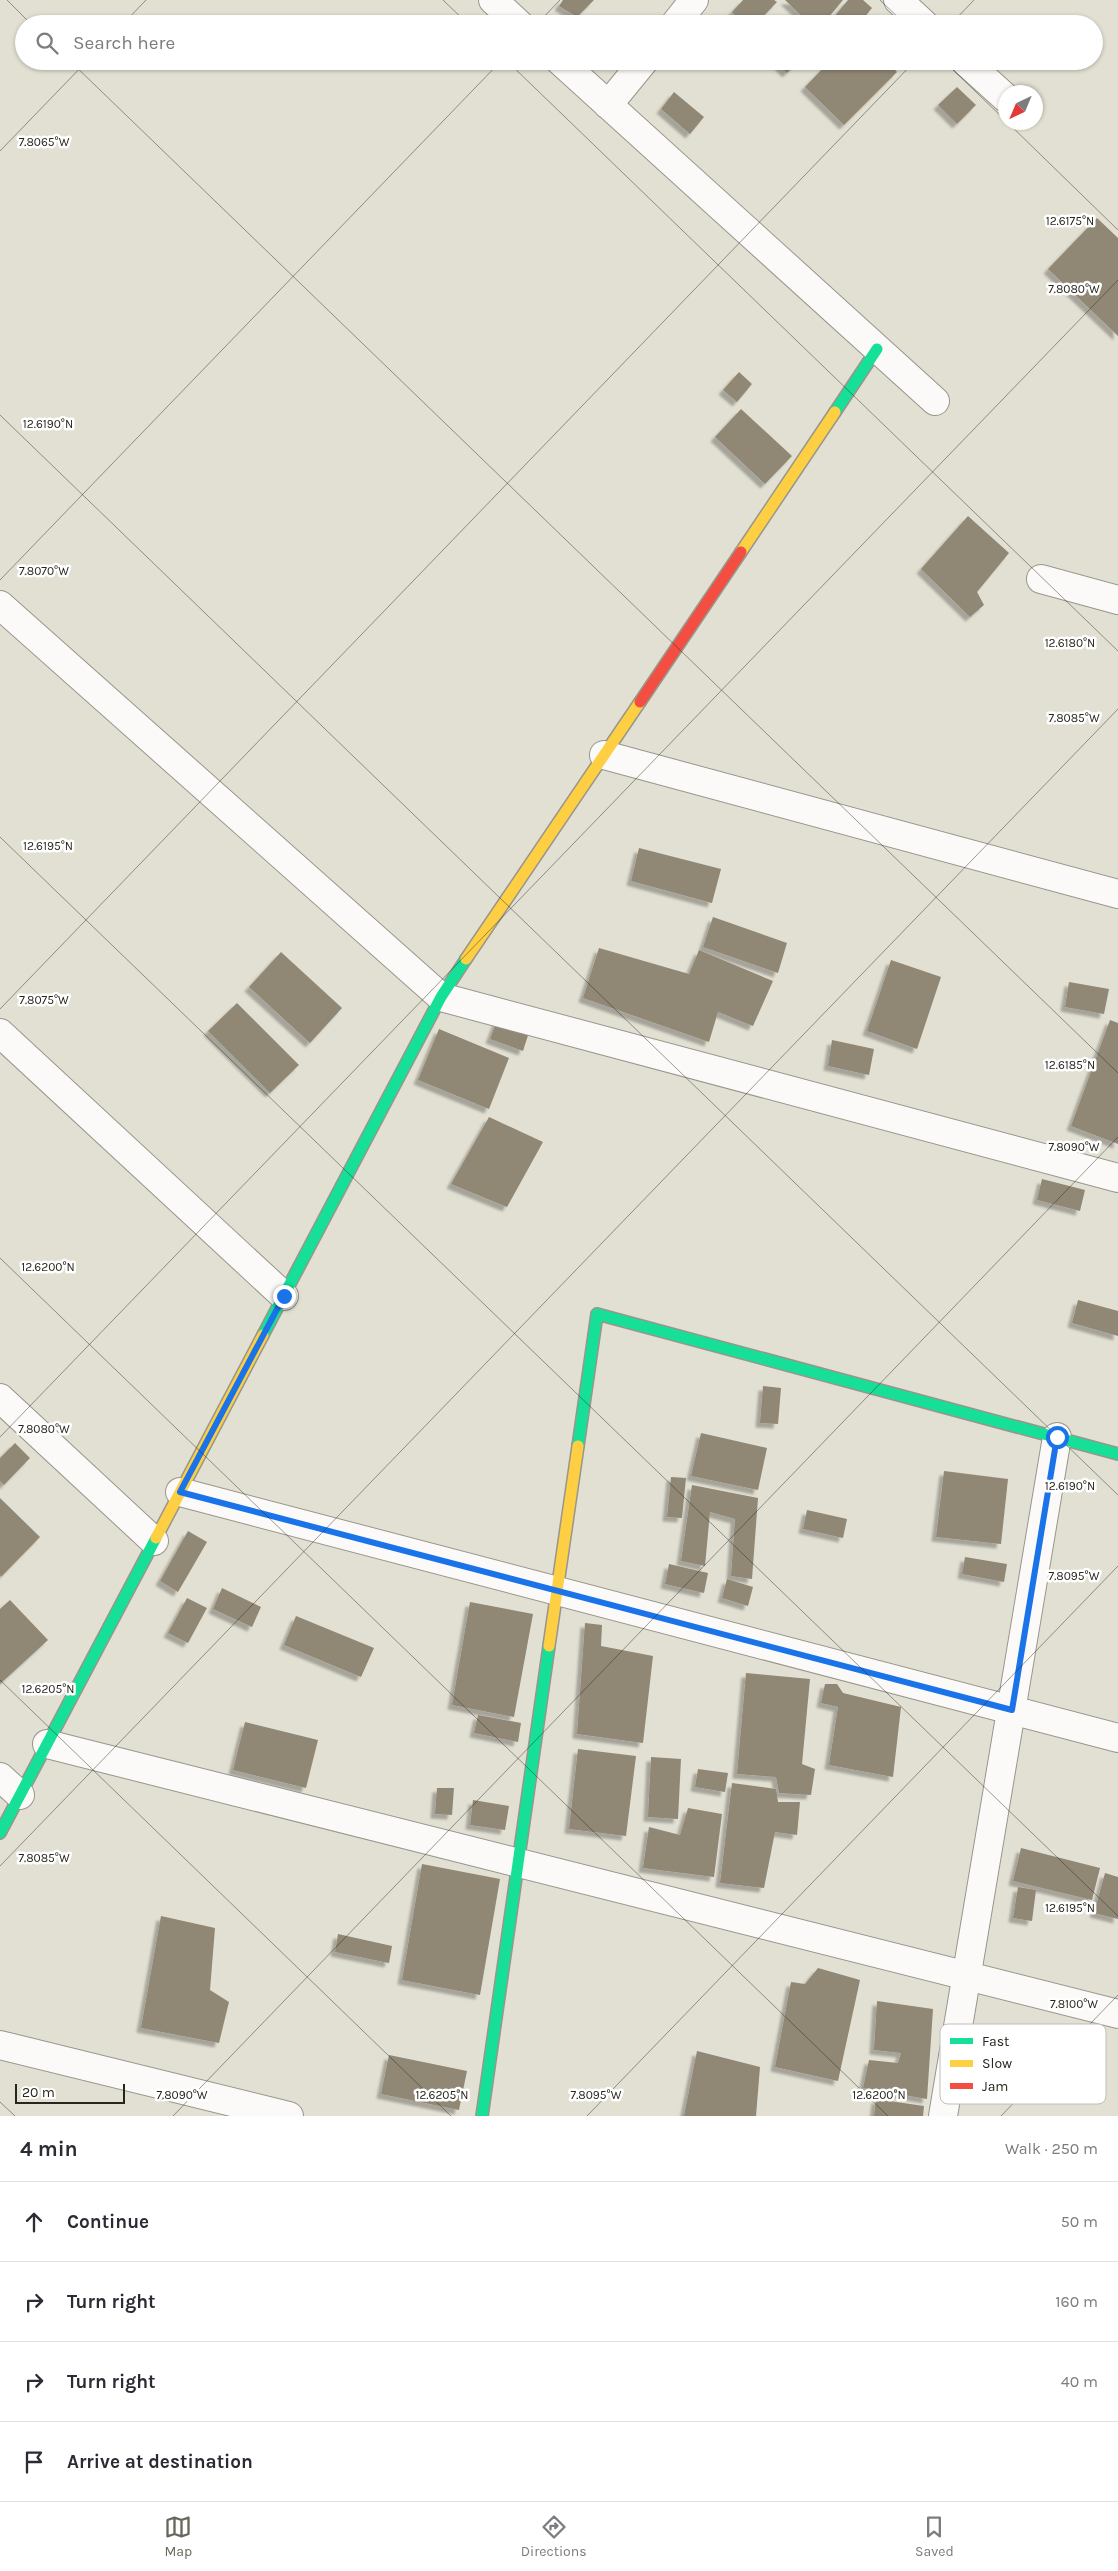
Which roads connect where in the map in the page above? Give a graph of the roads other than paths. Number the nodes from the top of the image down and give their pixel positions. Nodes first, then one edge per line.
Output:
1 (493, 0) edge
2 (694, 0) edge
3 (898, 0) edge
4 (509, 15) edge
5 (682, 15) edge
6 (914, 15) edge
7 (570, 70) edge
8 (637, 70) edge
9 (975, 70) edge
10 (998, 91) edge
11 (608, 105) junction
12 (877, 349) junction
13 (935, 401) dead end
14 (1041, 579) dead end
15 (1118, 600) edge
16 (0, 605) edge
17 (604, 755) junction
18 (1118, 894) edge
19 (442, 997) junction
20 (0, 1033) edge
21 (1118, 1178) edge
22 (284, 1296) junction
23 (0, 1398) edge
24 (1057, 1437) junction
25 (1118, 1454) edge
26 (180, 1492) junction
27 (154, 1541) junction
28 (557, 1591) junction
29 (1012, 1710) junction
30 (1118, 1738) edge
31 (47, 1744) junction
32 (0, 1777) edge
33 (20, 1795) junction
34 (0, 1832) edge
35 (518, 1863) junction
36 (967, 1976) junction
37 (1118, 2014) edge
38 (959, 2024) edge
39 (0, 2045) edge
40 (289, 2116) edge
41 (482, 2116) edge

1 - 4 street
2 - 5 street
3 - 6 street
7 - 11 street
8 - 11 street
9 - 10 street
11 - 12 street
12 - 13 street
12 - 17 street
14 - 15 street
16 - 19 street
17 - 18 street
17 - 19 street
19 - 21 street
19 - 22 street
20 - 22 street
22 - 26 street
23 - 27 street
24 - 25 street
24 - 28 street
24 - 29 street
26 - 27 street
26 - 28 street
27 - 31 street
28 - 29 street
28 - 35 street
29 - 30 street
29 - 36 street
31 - 33 street
31 - 35 street
32 - 33 street
33 - 34 street
35 - 36 street
35 - 41 street
36 - 37 street
36 - 38 street
39 - 40 street

